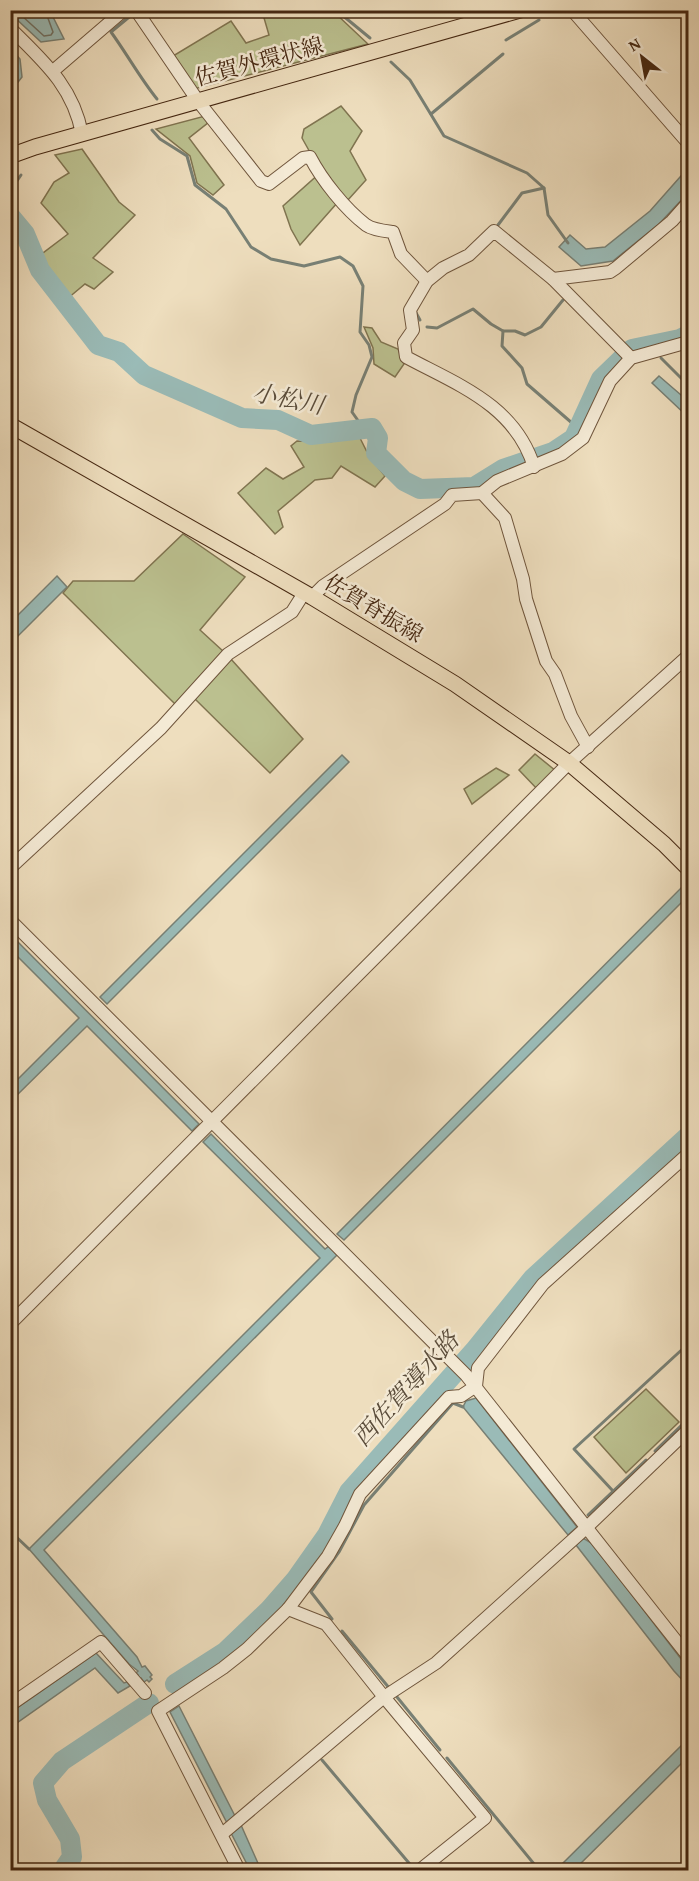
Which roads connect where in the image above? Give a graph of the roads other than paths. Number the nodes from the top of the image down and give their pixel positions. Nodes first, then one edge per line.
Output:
1 (124, 10) edge
2 (136, 10) edge
3 (520, 10) edge
4 (572, 10) edge
5 (10, 28) edge
6 (52, 71) junction
7 (198, 101) junction
8 (82, 134) junction
9 (688, 143) edge
10 (10, 156) edge
11 (688, 203) edge
12 (553, 279) junction
13 (427, 281) junction
14 (688, 342) edge
15 (631, 358) junction
16 (10, 425) edge
17 (534, 467) junction
18 (482, 493) junction
19 (308, 595) junction
20 (688, 656) edge
21 (588, 747) junction
22 (569, 763) junction
23 (10, 868) edge
24 (688, 868) edge
25 (10, 920) edge
26 (206, 1130) junction
27 (688, 1154) edge
28 (10, 1324) edge
29 (476, 1386) junction
30 (688, 1430) edge
31 (580, 1533) junction
32 (288, 1609) junction
33 (688, 1656) edge
34 (145, 1693) dead end
35 (384, 1697) junction
36 (10, 1704) edge
37 (229, 1828) junction
38 (239, 1870) edge
39 (420, 1870) edge

1 - 6 street
2 - 7 street
3 - 7 main road, 佐賀外環状線
4 - 9 street
5 - 6 street
6 - 8 street
7 - 8 main road, 佐賀外環状線
7 - 13 street
8 - 10 main road, 佐賀外環状線
11 - 12 street
12 - 13 street
12 - 15 street
13 - 17 street
14 - 15 street
15 - 17 street
16 - 19 main road, 佐賀脊振線
17 - 18 street
18 - 19 street
18 - 21 street
19 - 22 main road, 佐賀脊振線
19 - 23 street
20 - 21 street
21 - 22 street
22 - 24 main road, 佐賀脊振線
22 - 26 street
25 - 26 street
26 - 28 street
26 - 29 street
27 - 29 street
29 - 31 street
29 - 32 street
30 - 31 street
31 - 33 street
31 - 35 street
32 - 35 street
32 - 37 street
34 - 36 street
35 - 37 street
35 - 39 street
37 - 38 street

